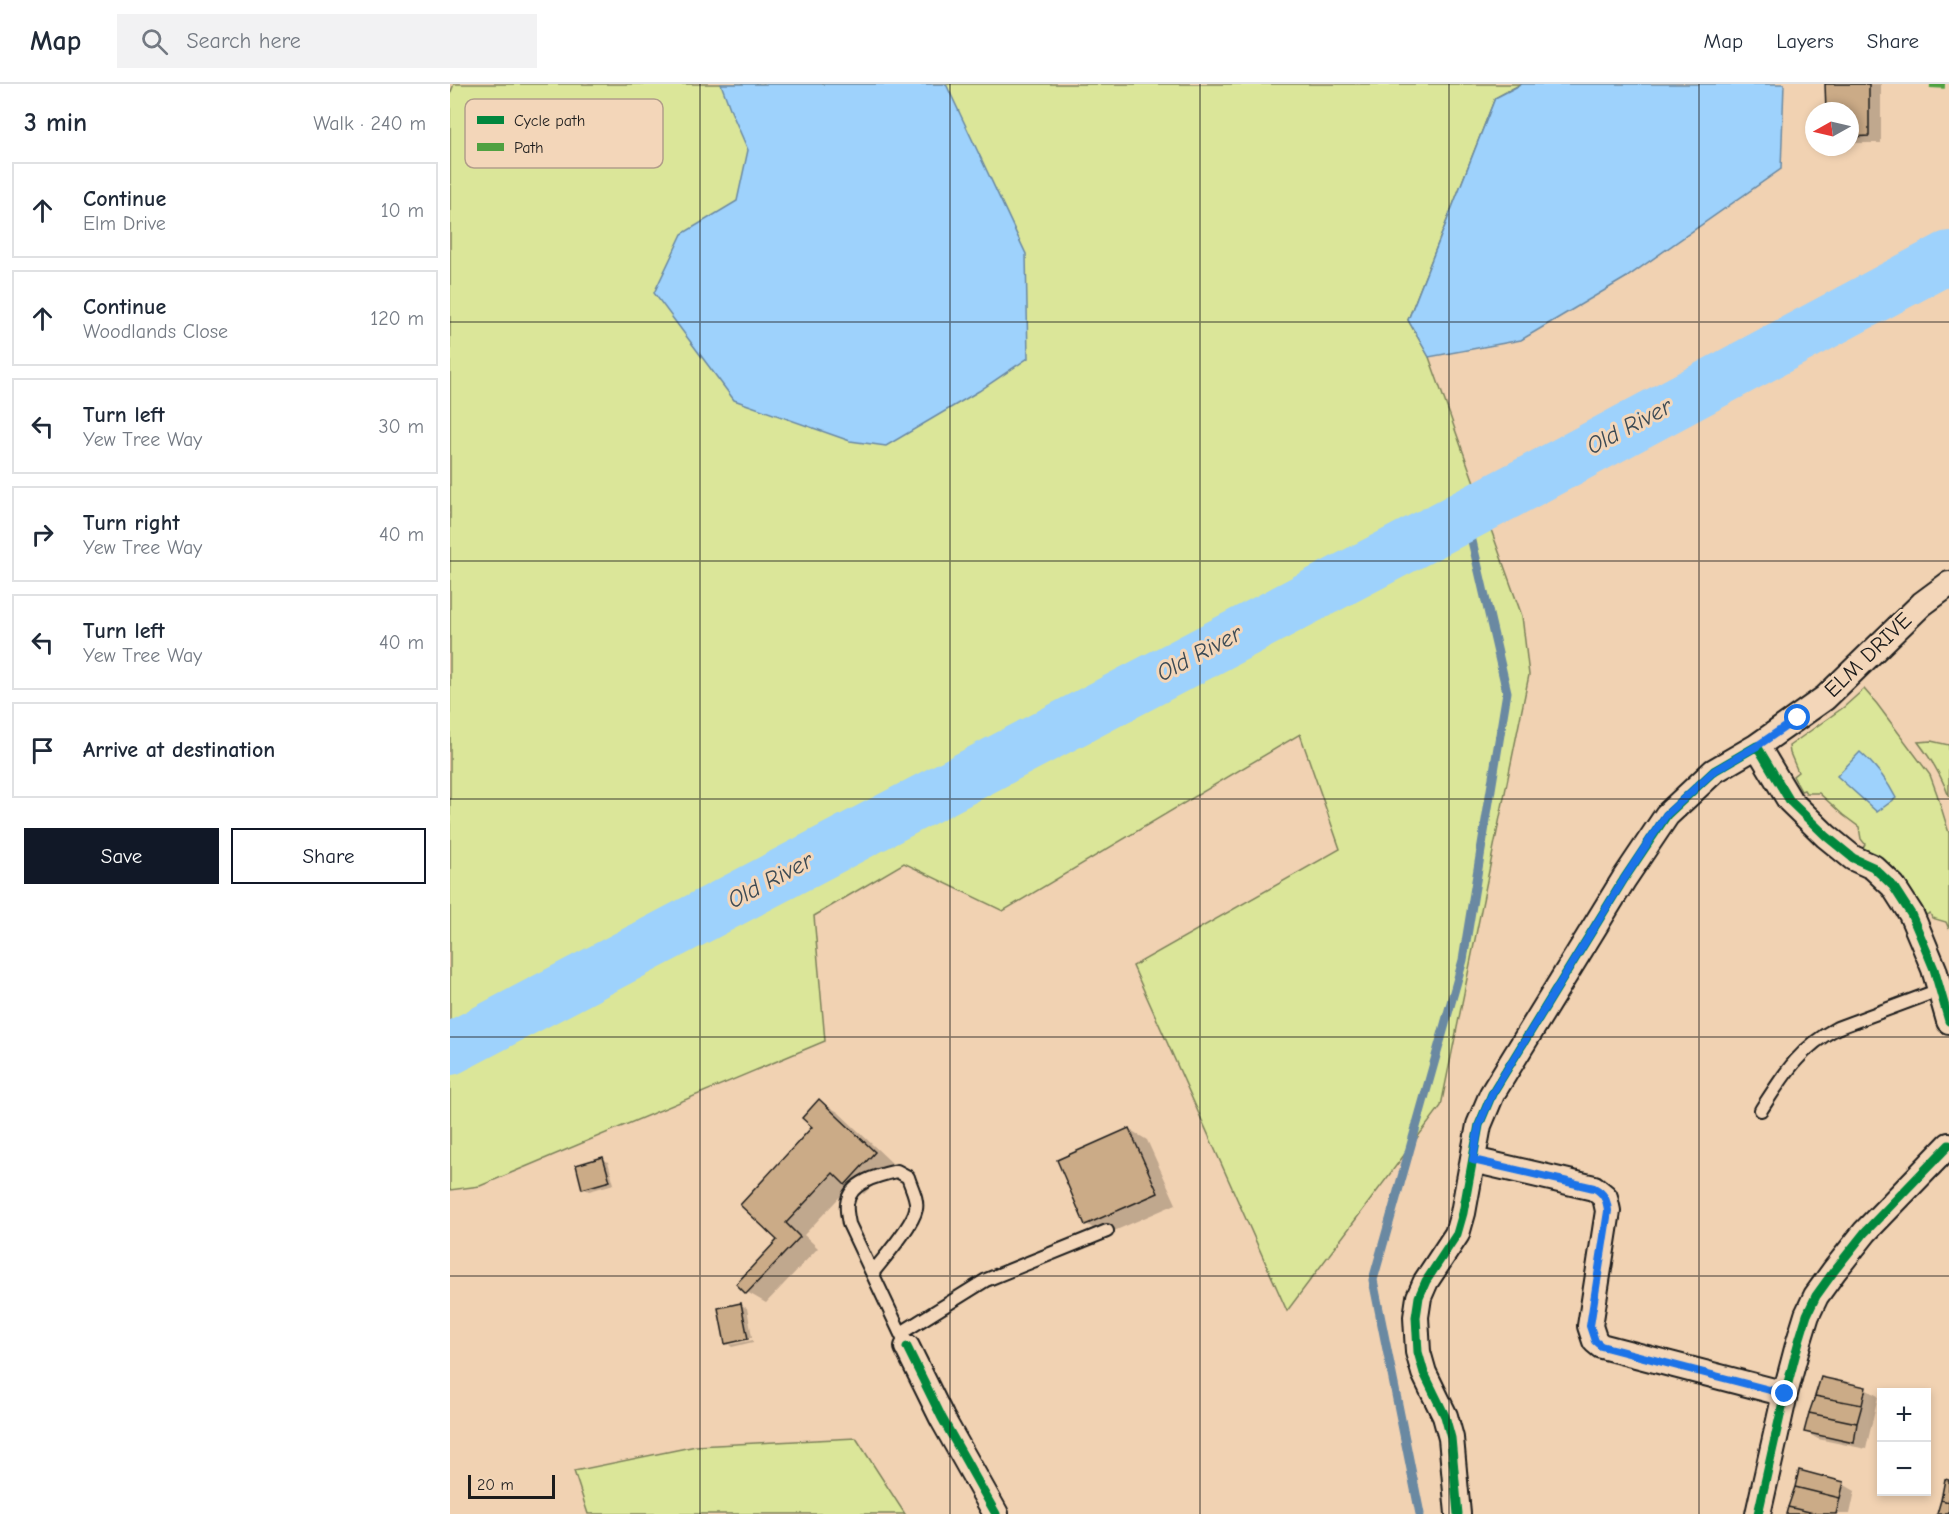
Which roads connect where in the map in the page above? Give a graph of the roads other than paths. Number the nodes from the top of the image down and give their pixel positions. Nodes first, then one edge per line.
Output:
1 (1949, 584) edge
2 (1757, 746) junction
3 (1939, 990) junction
4 (1949, 1021) edge
5 (1761, 1110) dead end
6 (1949, 1144) edge
7 (1473, 1160) junction
8 (1107, 1231) dead end
9 (873, 1272) junction
10 (904, 1340) junction
11 (1785, 1394) junction
12 (996, 1514) edge
13 (1458, 1514) edge
14 (1758, 1514) edge

1 - 2 street, ELM DRIVE
2 - 3 street
2 - 7 street, ELM DRIVE
3 - 4 street
3 - 5 lane
6 - 11 street
7 - 11 street
7 - 13 street, ELM DRIVE
8 - 10 lane
9 - 9 lane
9 - 10 lane
10 - 12 street
11 - 14 street

